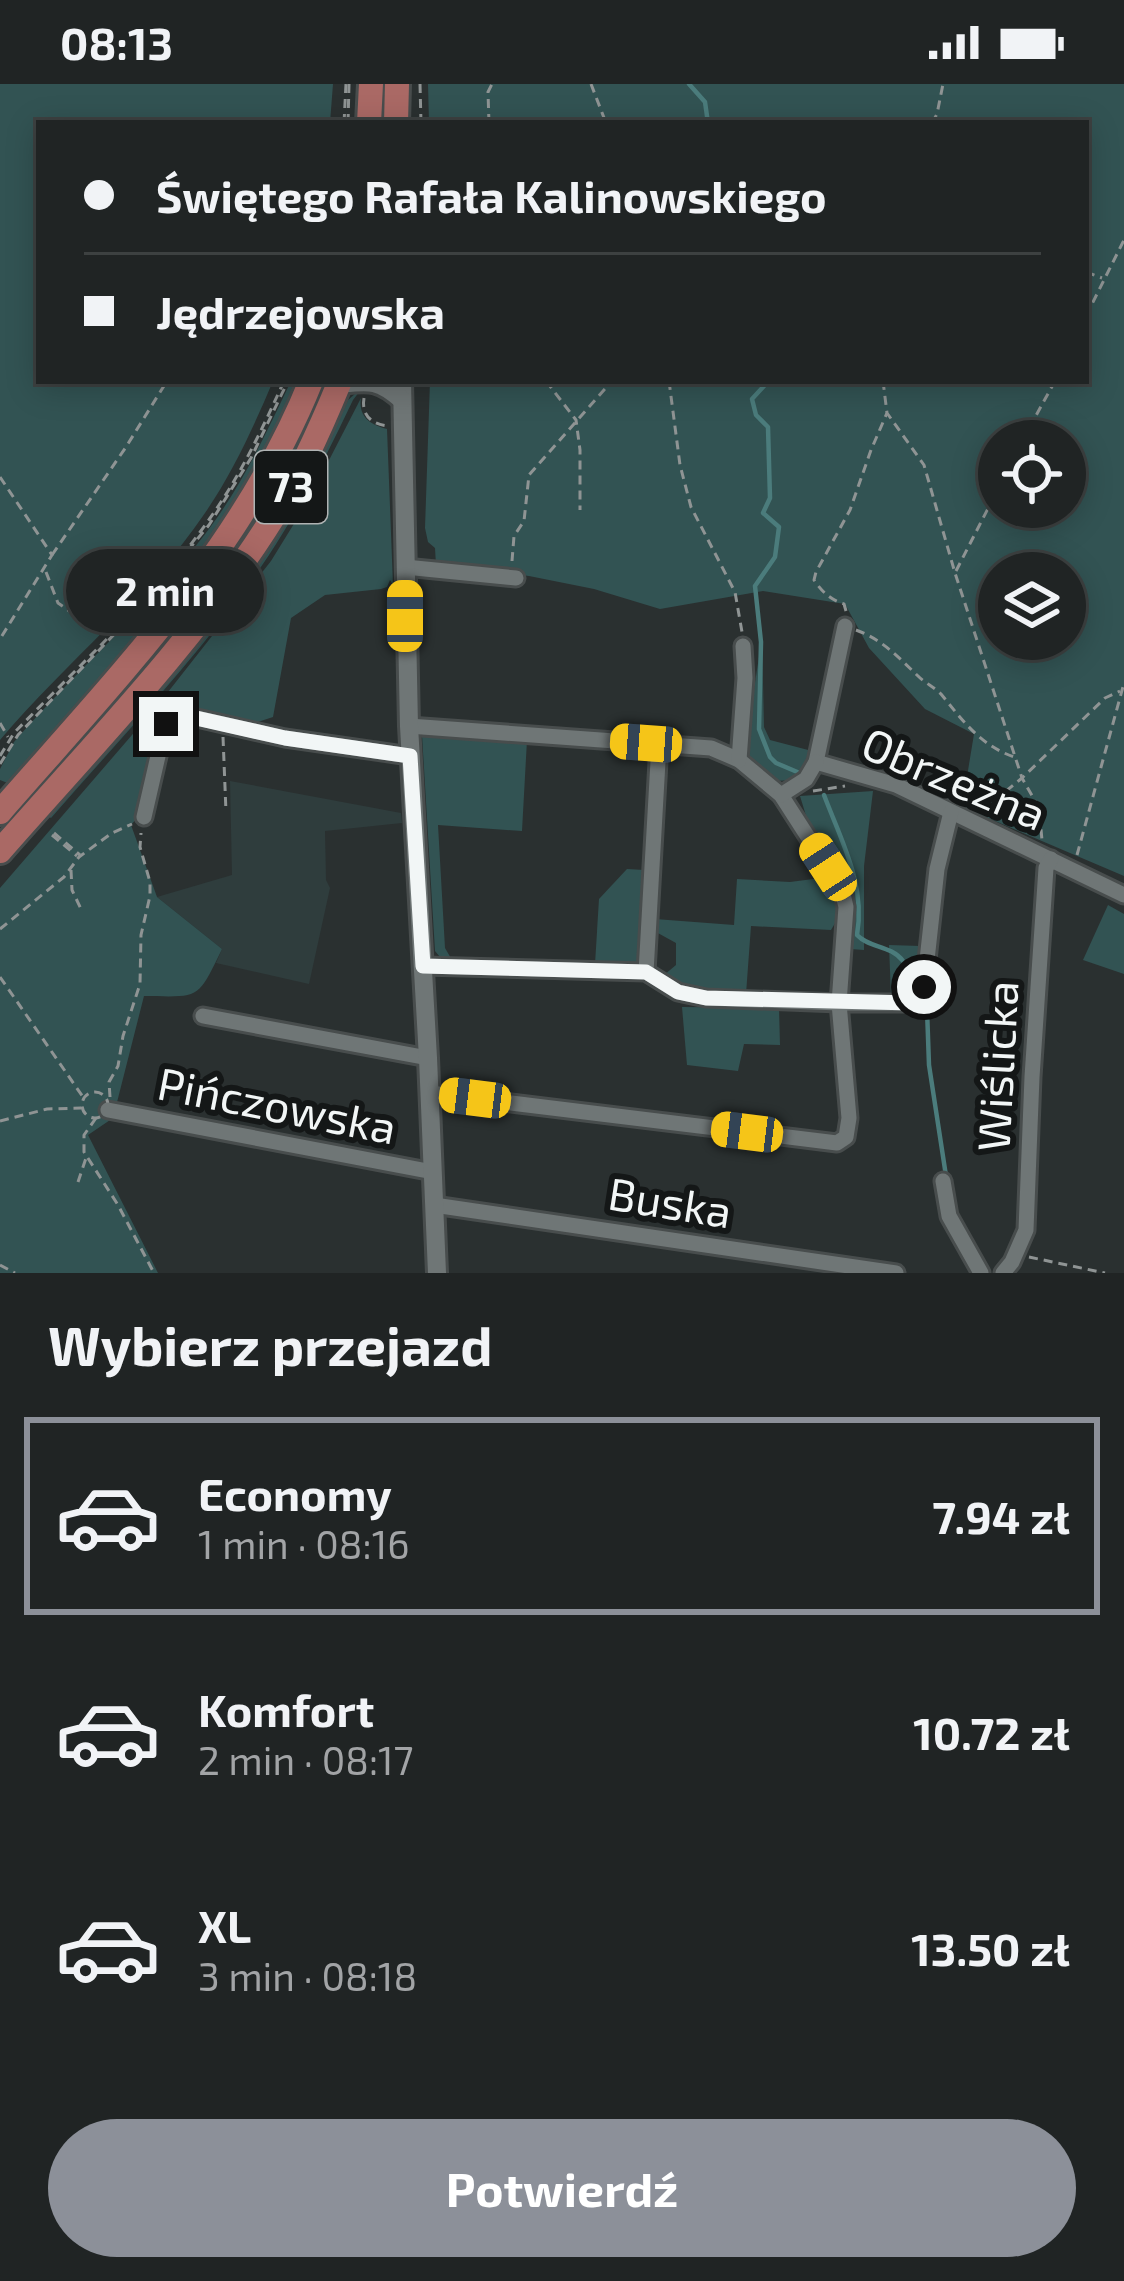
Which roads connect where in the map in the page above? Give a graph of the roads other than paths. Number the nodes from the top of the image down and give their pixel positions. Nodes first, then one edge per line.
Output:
1 (371, 84) edge
2 (397, 84) edge
3 (369, 120) edge
4 (396, 120) edge
5 (310, 384) edge
6 (340, 384) edge
7 (401, 387) edge
8 (405, 566) junction
9 (513, 574) road end
10 (844, 626) road end
11 (743, 646) road end
12 (409, 726) junction
13 (659, 744) junction
14 (410, 756) junction
15 (739, 760) junction
16 (816, 762) junction
17 (782, 795) junction
18 (0, 812) edge
19 (951, 812) junction
20 (144, 817) road end
21 (0, 850) edge
22 (1047, 857) junction
23 (1124, 895) edge
24 (423, 966) junction
25 (646, 972) junction
26 (839, 1003) junction
27 (202, 1016) dead end
28 (428, 1058) junction
29 (430, 1093) junction
30 (106, 1113) road end
31 (433, 1172) junction
32 (943, 1180) dead end
33 (434, 1204) junction
34 (437, 1273) edge
35 (896, 1273) edge
36 (981, 1273) edge
37 (1003, 1273) edge

1 - 3 main road
2 - 4 main road
5 - 18 main road, 73
6 - 21 main road, 73
7 - 8 street
8 - 9 street
8 - 12 street
10 - 16 street, Obrzeżna
11 - 15 street
12 - 13 street
12 - 14 street
13 - 15 street
13 - 25 street
14 - 20 street
14 - 24 street
15 - 17 street
16 - 17 street
16 - 19 street, Obrzeżna
17 - 26 street
19 - 22 street, Obrzeżna
19 - 26 street
22 - 23 street, Obrzeżna
22 - 37 street, Wiślicka
24 - 25 street
24 - 28 street
25 - 26 street
26 - 29 street
27 - 28 street
28 - 29 street
29 - 31 street
30 - 31 street, Pińczowska
31 - 33 street
32 - 36 street
33 - 34 street
33 - 35 street, Buska

